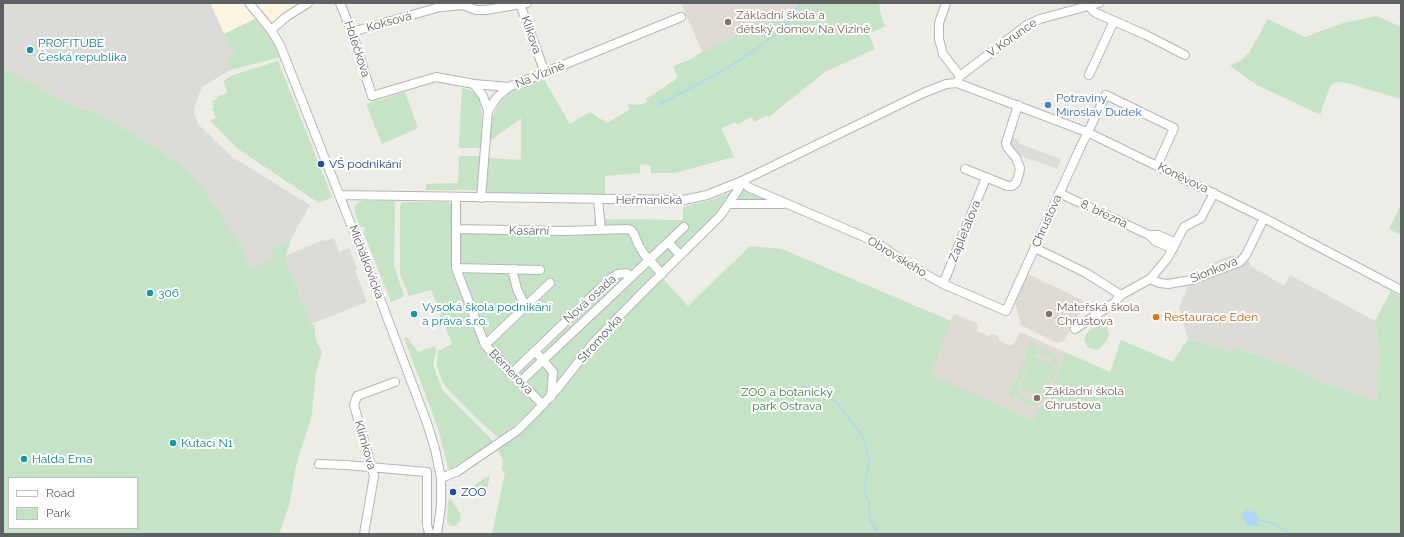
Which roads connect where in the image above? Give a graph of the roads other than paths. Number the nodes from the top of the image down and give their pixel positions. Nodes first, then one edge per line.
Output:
1 (249, 3) edge
2 (308, 3) edge
3 (340, 3) edge
4 (946, 3) edge
5 (1099, 3) edge
6 (523, 4) edge
7 (1089, 6) junction
8 (681, 17) dead end
9 (1114, 21) junction
10 (270, 30) junction
11 (352, 32) junction
12 (1185, 54) dead end
13 (545, 73) junction
14 (1089, 74) dead end
15 (959, 79) junction
16 (474, 84) junction
17 (509, 87) junction
18 (1018, 105) junction
19 (488, 111) junction
20 (1087, 132) junction
21 (1157, 166) junction
22 (965, 169) dead end
23 (986, 178) junction
24 (742, 181) junction
25 (1059, 193) junction
26 (1214, 193) junction
27 (339, 195) junction
28 (456, 197) junction
29 (481, 198) junction
30 (598, 199) junction
31 (730, 204) junction
32 (786, 204) junction
33 (1264, 218) junction
34 (684, 226) dead end
35 (456, 229) junction
36 (601, 230) junction
37 (668, 242) junction
38 (1174, 246) junction
39 (1034, 248) junction
40 (680, 255) junction
41 (649, 260) junction
42 (456, 268) junction
43 (512, 269) junction
44 (540, 270) dead end
45 (662, 274) junction
46 (631, 276) junction
47 (1150, 279) junction
48 (550, 283) dead end
49 (943, 284) junction
50 (1401, 290) edge
51 (1122, 295) junction
52 (525, 306) junction
53 (1006, 311) joint
54 (1075, 329) dead end
55 (485, 345) junction
56 (535, 351) junction
57 (544, 360) junction
58 (512, 373) junction
59 (395, 382) dead end
60 (520, 382) junction
61 (551, 396) junction
62 (543, 405) junction
63 (319, 464) dead end
64 (372, 467) junction
65 (441, 478) junction
66 (364, 534) edge
67 (434, 534) edge
68 (438, 534) edge

1 - 10 street, Michálkovická
2 - 10 street
3 - 11 street, Holečkova
4 - 15 street
5 - 7 street, V Korunce
6 - 11 street, Koksová
6 - 13 street, Klikova
7 - 9 street
7 - 15 street, V Korunce
8 - 13 street, Na Vizině
9 - 12 street
9 - 14 street
10 - 27 street, Michálkovická
11 - 16 street, Holečkova
13 - 17 street, Na Vizině
15 - 18 street, Koněvova
15 - 24 street, Heřmanická
16 - 17 street
16 - 19 street
17 - 19 street, Na Vizině
18 - 20 street, Koněvova
18 - 23 street
19 - 29 street
20 - 21 street, Koněvova
20 - 21 street, Chrustova
20 - 25 street, Chrustova
21 - 26 street, Koněvova
22 - 23 street
23 - 49 street, Zapletalova
24 - 30 street, Heřmanická
24 - 31 street, Stromovka
24 - 32 street, Obrovského
25 - 38 street, 8. března
25 - 39 street, Chrustova
26 - 33 street, Koněvova
26 - 38 street
27 - 28 street, Heřmanická
27 - 65 street, Michálkovická
28 - 29 street, Heřmanická
28 - 35 street, Bernerova
29 - 30 street, Heřmanická
30 - 36 street
31 - 32 street, Obrovského
31 - 40 street, Stromovka
32 - 49 street, Obrovského
33 - 47 street, Sionkova
33 - 50 street, Koněvova
34 - 37 street, Nová osada
35 - 36 street, Kasární
35 - 42 street, Bernerova
36 - 41 street, Kasární
37 - 40 street
37 - 41 street, Nová osada
38 - 47 street
39 - 51 street
39 - 53 street, Chrustova
40 - 45 street, Stromovka
41 - 45 street
41 - 46 street, Nová osada
42 - 43 street
42 - 55 street, Bernerova
43 - 44 street
43 - 52 street
45 - 61 street, Stromovka
46 - 56 street, Nová osada
46 - 57 street, Nová osada
47 - 51 street
48 - 52 street
49 - 53 street, Obrovského
51 - 54 street
52 - 55 street
55 - 58 street, Bernerova
56 - 57 street
56 - 58 street, Nová osada
57 - 60 street, Nová osada
57 - 61 street
58 - 60 street, Bernerova
59 - 64 street, Klímkova
60 - 62 street, Bernerova
61 - 62 street, Stromovka
62 - 65 street, Stromovka
63 - 64 street
64 - 66 street, Klímkova
64 - 67 street
65 - 68 street, Michálkovická

